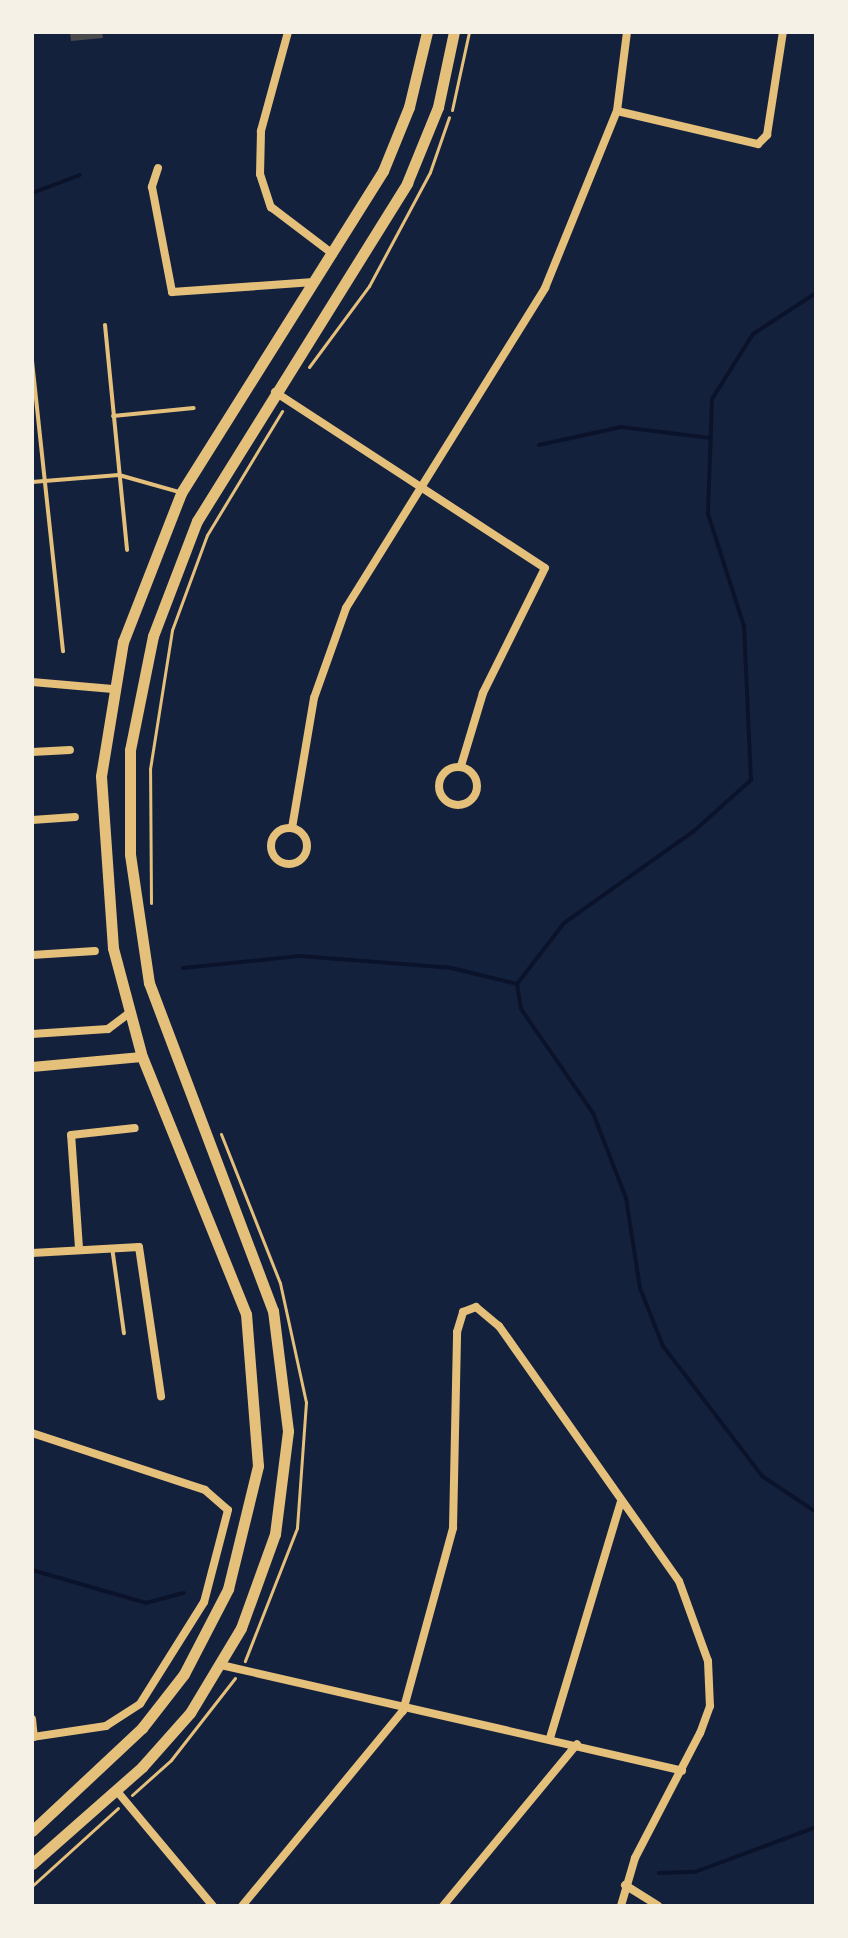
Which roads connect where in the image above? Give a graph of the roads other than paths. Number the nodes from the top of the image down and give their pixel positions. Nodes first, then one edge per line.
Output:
1 (288, 32) edge
2 (427, 32) edge
3 (454, 32) edge
4 (627, 32) edge
5 (783, 32) edge
6 (617, 111) junction
7 (158, 168) dead end
8 (333, 254) junction
9 (315, 282) junction
10 (105, 325) dead end
11 (32, 361) edge
12 (275, 392) junction
13 (194, 408) dead end
14 (113, 416) junction
15 (119, 475) junction
16 (42, 481) junction
17 (32, 482) edge
18 (418, 483) junction
19 (181, 493) junction
20 (127, 550) dead end
21 (63, 651) dead end
22 (32, 682) edge
23 (113, 689) junction
24 (70, 750) dead end
25 (32, 752) edge
26 (461, 766) junction
27 (75, 817) dead end
28 (32, 820) edge
29 (292, 828) junction
30 (95, 951) dead end
31 (32, 955) edge
32 (128, 1014) junction
33 (32, 1034) edge
34 (142, 1057) junction
35 (32, 1067) edge
36 (135, 1128) dead end
37 (112, 1245) junction
38 (79, 1248) junction
39 (32, 1253) edge
40 (124, 1333) dead end
41 (161, 1396) dead end
42 (32, 1433) edge
43 (621, 1502) junction
44 (221, 1665) junction
45 (403, 1711) junction
46 (32, 1719) edge
47 (33, 1737) edge
48 (550, 1738) junction
49 (577, 1744) junction
50 (682, 1771) junction
51 (116, 1790) junction
52 (32, 1831) edge
53 (32, 1864) edge
54 (625, 1885) junction
55 (213, 1906) edge
56 (242, 1906) edge
57 (443, 1906) edge
58 (621, 1906) edge
59 (658, 1906) edge

1 - 8 street
2 - 8 main road
3 - 12 main road
4 - 6 street
5 - 6 street
6 - 18 street
7 - 9 street
8 - 9 main road
9 - 19 main road
10 - 14 lane
11 - 16 lane
12 - 18 street
12 - 44 main road
13 - 14 lane
14 - 15 lane
15 - 16 lane
15 - 19 lane
15 - 20 lane
16 - 17 lane
16 - 21 lane
18 - 26 street
18 - 29 street
19 - 23 main road
22 - 23 street
23 - 32 main road
24 - 25 street
26 - 26 street
27 - 28 street
29 - 29 street
30 - 31 street
32 - 33 street
32 - 34 main road
34 - 35 street
34 - 52 main road
36 - 38 street
37 - 38 street
37 - 40 lane
37 - 41 street
38 - 39 street
42 - 47 street
43 - 45 street
43 - 48 street
43 - 50 street
44 - 45 street
44 - 51 main road
45 - 48 street
45 - 56 street
46 - 47 street
48 - 49 street
49 - 50 street
49 - 57 street
50 - 54 street
51 - 53 main road
51 - 55 street
54 - 58 street
54 - 59 street

